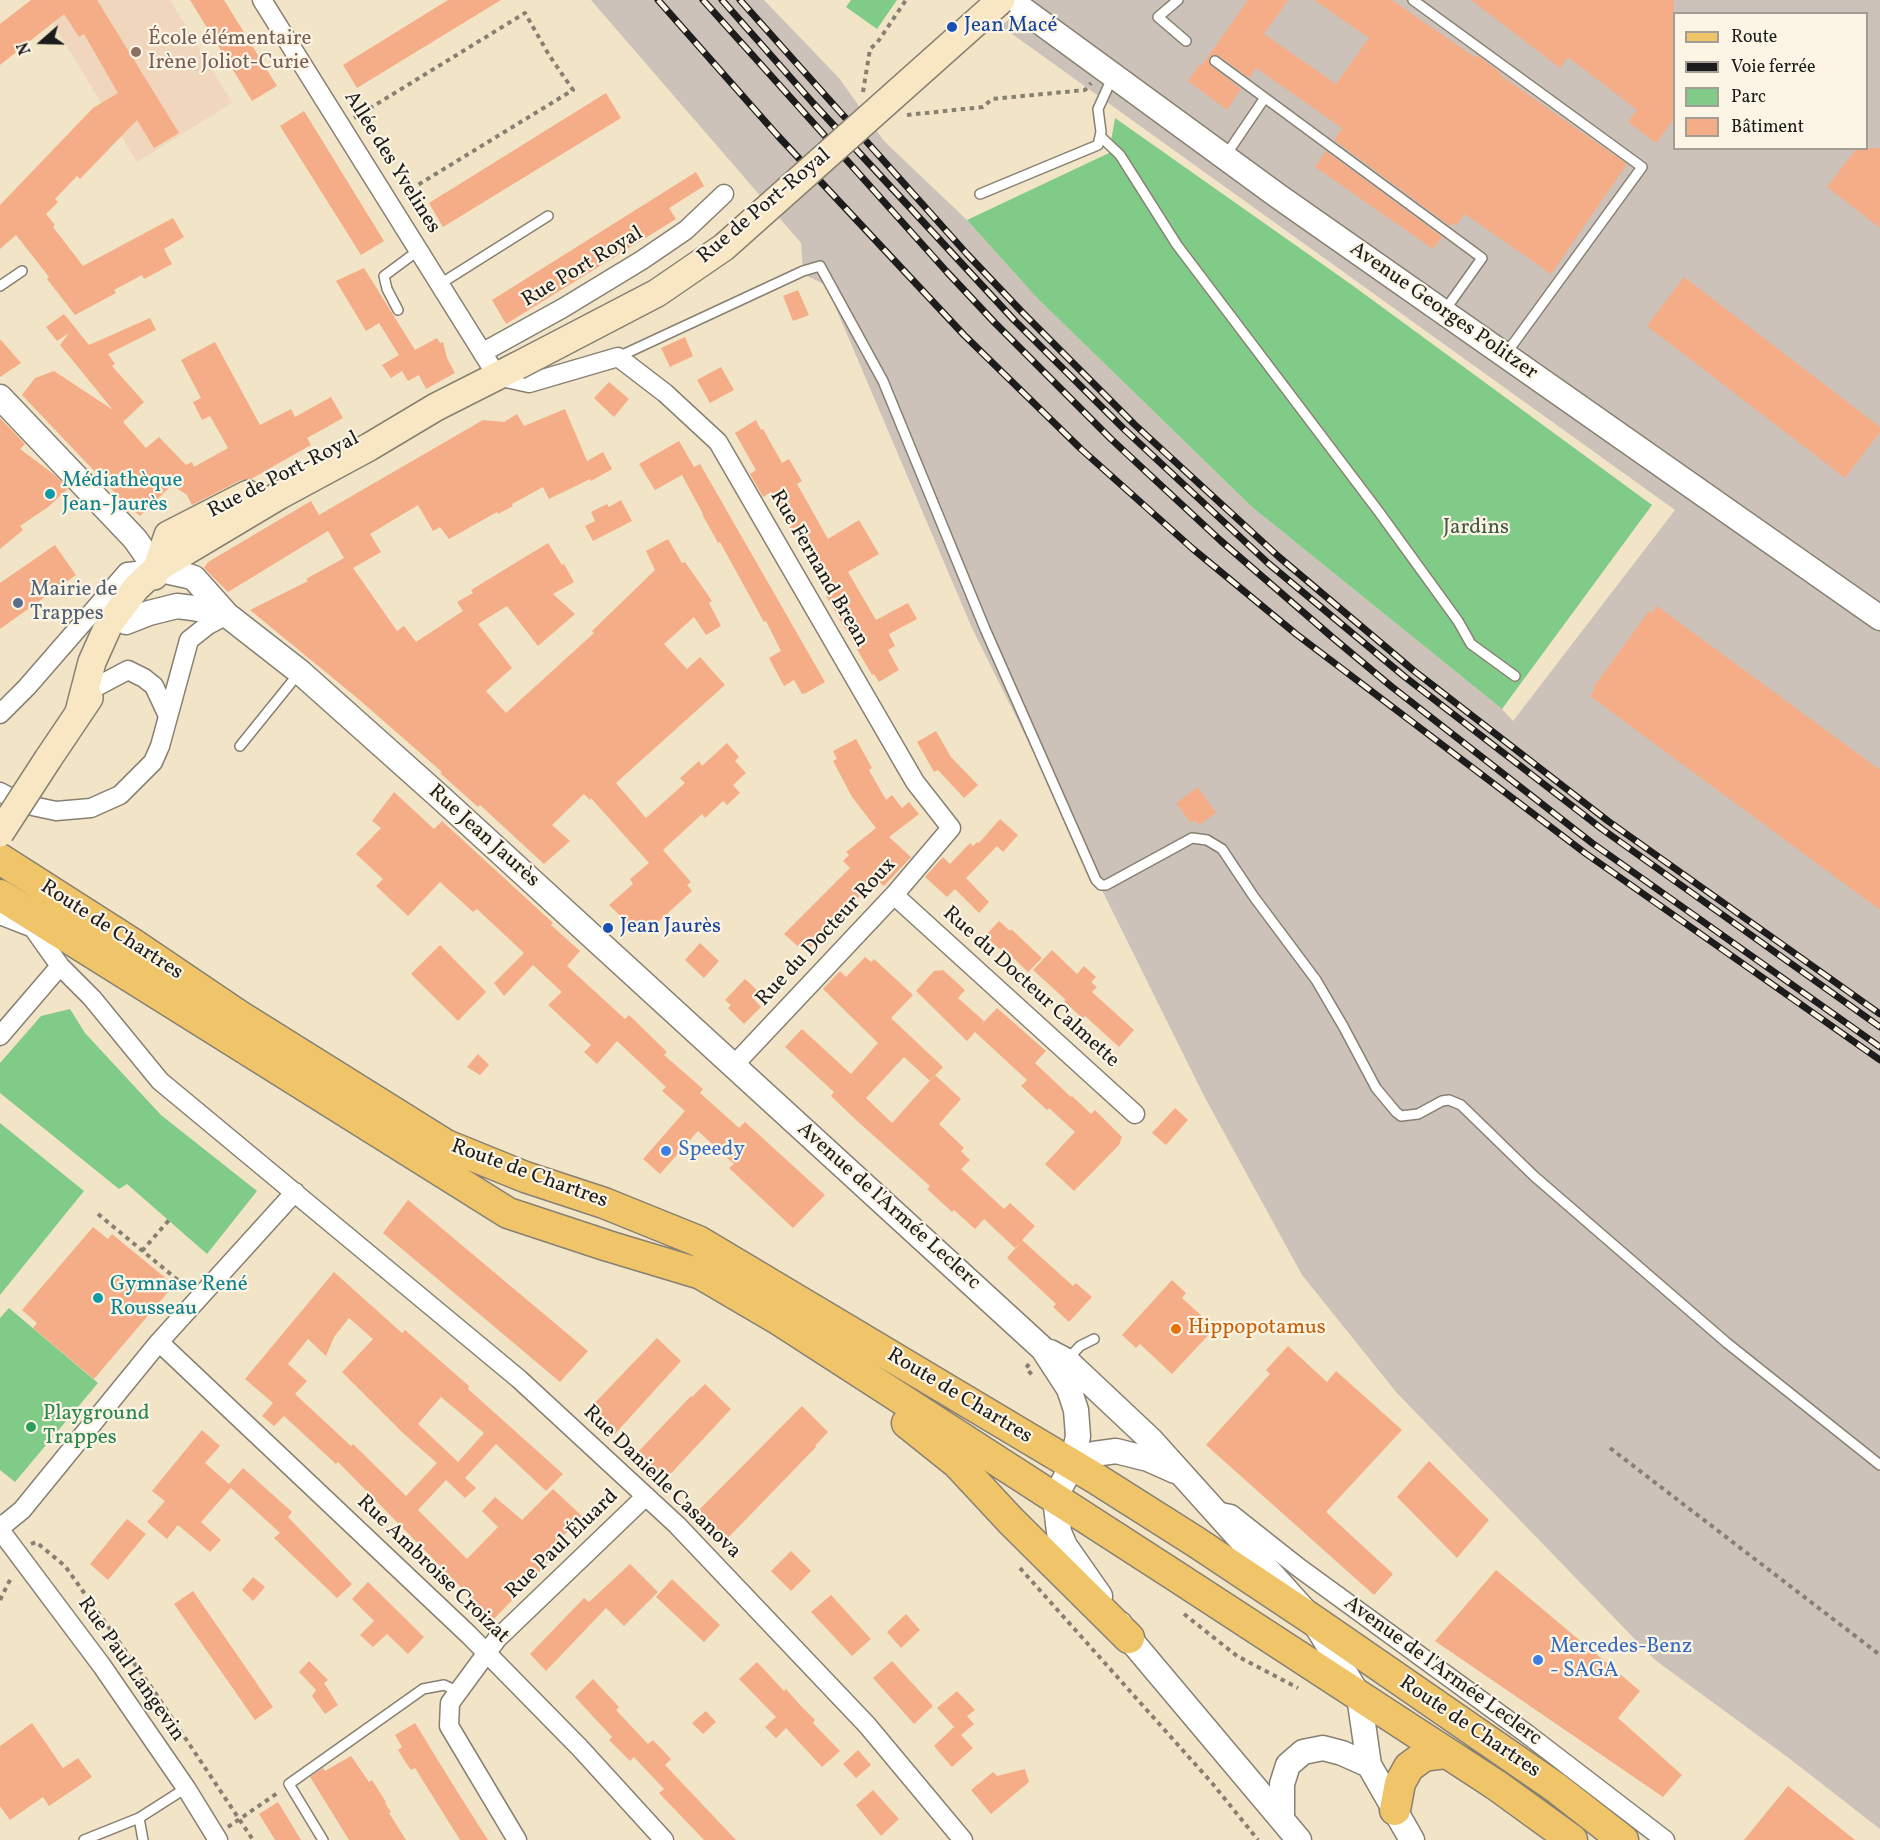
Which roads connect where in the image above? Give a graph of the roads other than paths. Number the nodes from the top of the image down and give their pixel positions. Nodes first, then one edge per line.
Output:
1 (262, 0) edge
2 (1001, 0) edge
3 (1010, 0) edge
4 (1178, 0) edge
5 (1413, 0) edge
6 (1186, 41) dead end
7 (1215, 61) dead end
8 (1108, 73) junction
9 (1264, 99) junction
10 (1100, 136) junction
11 (1225, 157) junction
12 (724, 194) dead end
13 (980, 194) dead end
14 (548, 216) dead end
15 (419, 250) junction
16 (22, 271) dead end
17 (440, 284) junction
18 (0, 286) edge
19 (398, 309) dead end
20 (1444, 312) junction
21 (482, 351) junction
22 (1505, 355) junction
23 (618, 357) junction
24 (507, 371) junction
25 (0, 396) edge
26 (156, 569) junction
27 (227, 615) junction
28 (1880, 618) edge
29 (126, 622) junction
30 (300, 672) junction
31 (1515, 676) dead end
32 (96, 687) junction
33 (79, 712) junction
34 (0, 714) edge
35 (168, 716) junction
36 (240, 746) dead end
37 (0, 792) edge
38 (951, 828) joint
39 (0, 833) edge
40 (0, 859) edge
41 (0, 895) edge
42 (894, 895) junction
43 (0, 915) edge
44 (60, 966) junction
45 (0, 1036) edge
46 (733, 1066) junction
47 (1135, 1114) dead end
48 (295, 1192) junction
49 (776, 1318) junction
50 (1094, 1339) dead end
51 (159, 1342) junction
52 (1063, 1366) junction
53 (1072, 1465) junction
54 (1880, 1465) edge
55 (1180, 1473) junction
56 (646, 1496) junction
57 (1055, 1498) junction
58 (1215, 1511) junction
59 (4, 1537) edge
60 (1313, 1620) junction
61 (1129, 1638) junction
62 (488, 1654) junction
63 (457, 1691) junction
64 (1359, 1696) junction
65 (1447, 1754) junction
66 (1369, 1765) junction
67 (186, 1788) junction
68 (1395, 1810) junction
69 (139, 1818) junction
70 (1282, 1818) junction
71 (216, 1838) edge
72 (84, 1840) edge
73 (143, 1840) edge
74 (323, 1840) edge
75 (516, 1840) edge
76 (664, 1840) edge
77 (963, 1840) edge
78 (1299, 1840) edge
79 (1412, 1840) edge
80 (1572, 1840) edge
81 (1623, 1840) edge
82 (1665, 1840) edge

1 - 15 street, Allée des Yvelines
2 - 24 main road, Rue de Port-Royal, bridge
3 - 8 street, Avenue Georges Politzer
4 - 6 lane
5 - 22 lane
7 - 9 lane
8 - 10 lane
8 - 11 street, Avenue Georges Politzer
9 - 11 lane
9 - 20 lane
10 - 13 lane
10 - 31 lane
11 - 20 street, Avenue Georges Politzer
12 - 21 street, Rue Port Royal
14 - 17 lane
15 - 17 street, Allée des Yvelines
15 - 19 lane
16 - 18 lane
17 - 21 street, Allée des Yvelines
20 - 22 street, Avenue Georges Politzer
21 - 24 street
22 - 28 street, Avenue Georges Politzer
23 - 24 street
23 - 38 street, Rue Fernand Brean
23 - 54 lane
24 - 26 main road, Rue de Port-Royal
25 - 26 street
26 - 27 street, Rue Jean Jaurès
26 - 29 main road, Rue de Port-Royal
26 - 33 main road, Rue de Port-Royal
26 - 34 street
27 - 29 street, Rue Jean Jaurès
27 - 30 street, Rue Jean Jaurès
27 - 35 street
29 - 32 main road, Rue de Port-Royal
30 - 36 lane
30 - 46 street, Rue Jean Jaurès
32 - 33 main road, Rue de Port-Royal
32 - 35 street
33 - 39 main road, bridge
35 - 37 street
38 - 42 street, Rue du Docteur Roux
40 - 53 main road, Route de Chartres
41 - 49 main road, Route de Chartres
42 - 46 street, Rue du Docteur Roux
42 - 47 street, Rue du Docteur Calmette
43 - 44 street, Rue Danielle Casanova
44 - 45 street
44 - 48 street, Rue Danielle Casanova
46 - 52 street, Avenue de l'Armée Leclerc
48 - 51 street
48 - 56 street, Rue Danielle Casanova
49 - 57 main road, Route de Chartres
49 - 61 main road
50 - 52 lane
51 - 59 street
51 - 62 street, Rue Ambroise Croizat
52 - 53 street, Avenue de l'Armée Leclerc
52 - 55 street, Avenue de l'Armée Leclerc
53 - 55 street, Avenue de l'Armée Leclerc
53 - 57 street
53 - 60 main road, Route de Chartres
55 - 58 street, Avenue de l'Armée Leclerc
56 - 62 street, Rue Paul Éluard
56 - 77 street, Rue Danielle Casanova
57 - 61 street
57 - 64 main road, Route de Chartres
58 - 60 street, Avenue de l'Armée Leclerc
58 - 82 street, Avenue de l'Armée Leclerc
59 - 67 street, Rue Paul Langevin
60 - 64 street, Route de Chartres
60 - 81 main road, Route de Chartres
61 - 70 street
62 - 63 street, Rue Paul Éluard
62 - 76 street, Rue Ambroise Croizat
63 - 74 lane
63 - 75 street
64 - 65 main road, Route de Chartres
64 - 66 street
65 - 68 main road
65 - 80 main road, Route de Chartres
66 - 68 street
66 - 70 street
67 - 69 lane
67 - 71 street, Rue Paul Langevin
68 - 79 street
69 - 72 lane
69 - 73 lane
70 - 78 street

